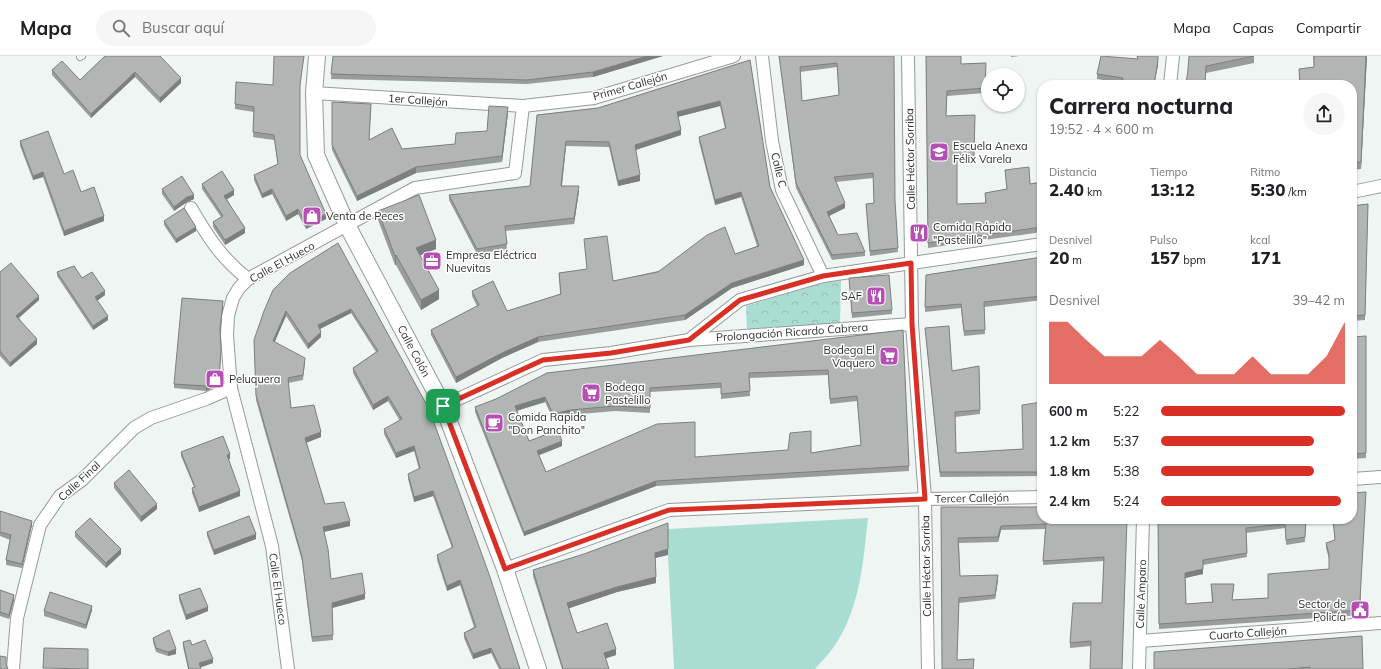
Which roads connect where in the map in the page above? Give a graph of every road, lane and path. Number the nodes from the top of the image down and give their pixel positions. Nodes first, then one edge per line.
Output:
1 (317, 56) edge
2 (734, 56) edge
3 (762, 56) edge
4 (908, 56) edge
5 (1173, 56) edge
6 (1171, 80) edge
7 (314, 93) junction
8 (523, 106) junction
9 (1381, 186) edge
10 (1357, 191) edge
11 (191, 208) dead end
12 (347, 225) junction
13 (1037, 245) edge
14 (911, 263) junction
15 (823, 276) junction
16 (248, 279) junction
17 (912, 324) junction
18 (689, 340) junction
19 (231, 388) junction
20 (443, 406) junction
21 (1381, 477) edge
22 (1357, 479) edge
23 (1037, 497) edge
24 (925, 499) junction
25 (1144, 524) edge
26 (505, 569) junction
27 (1381, 623) edge
28 (1140, 641) junction
29 (13, 669) edge
30 (288, 669) edge
31 (538, 669) edge
32 (928, 669) edge
33 (1140, 669) edge

1 - 7 street, Calle Colón
2 - 8 street, Primer Callejón
3 - 15 street, Calle C
4 - 14 street, Calle Héctor Sorriba
5 - 6 street
7 - 8 street, 1er Callejón
7 - 12 street, Calle Colón
8 - 12 street, Calle El Hueco
9 - 10 street
11 - 16 street
12 - 16 street, Calle El Hueco
12 - 20 street, Calle Colón
13 - 14 street
14 - 15 street
14 - 17 street, Calle Héctor Sorriba
15 - 18 street
16 - 19 street, Calle El Hueco
17 - 18 street, Prolongación Ricardo Cabrera
17 - 24 street, Calle Héctor Sorriba
18 - 20 street, Prolongación Ricardo Cabrera
19 - 29 street, Calle Final
19 - 30 street, Calle El Hueco
20 - 26 street, Calle Colón
21 - 22 street
23 - 24 street, Tercer Callejón
24 - 26 street, Tercer Callejón
24 - 32 street, Calle Héctor Sorriba
25 - 28 street, Calle Amparo
26 - 31 street, Calle Colón
27 - 28 street, Cuarto Callejón
28 - 33 street, Calle Amparo

